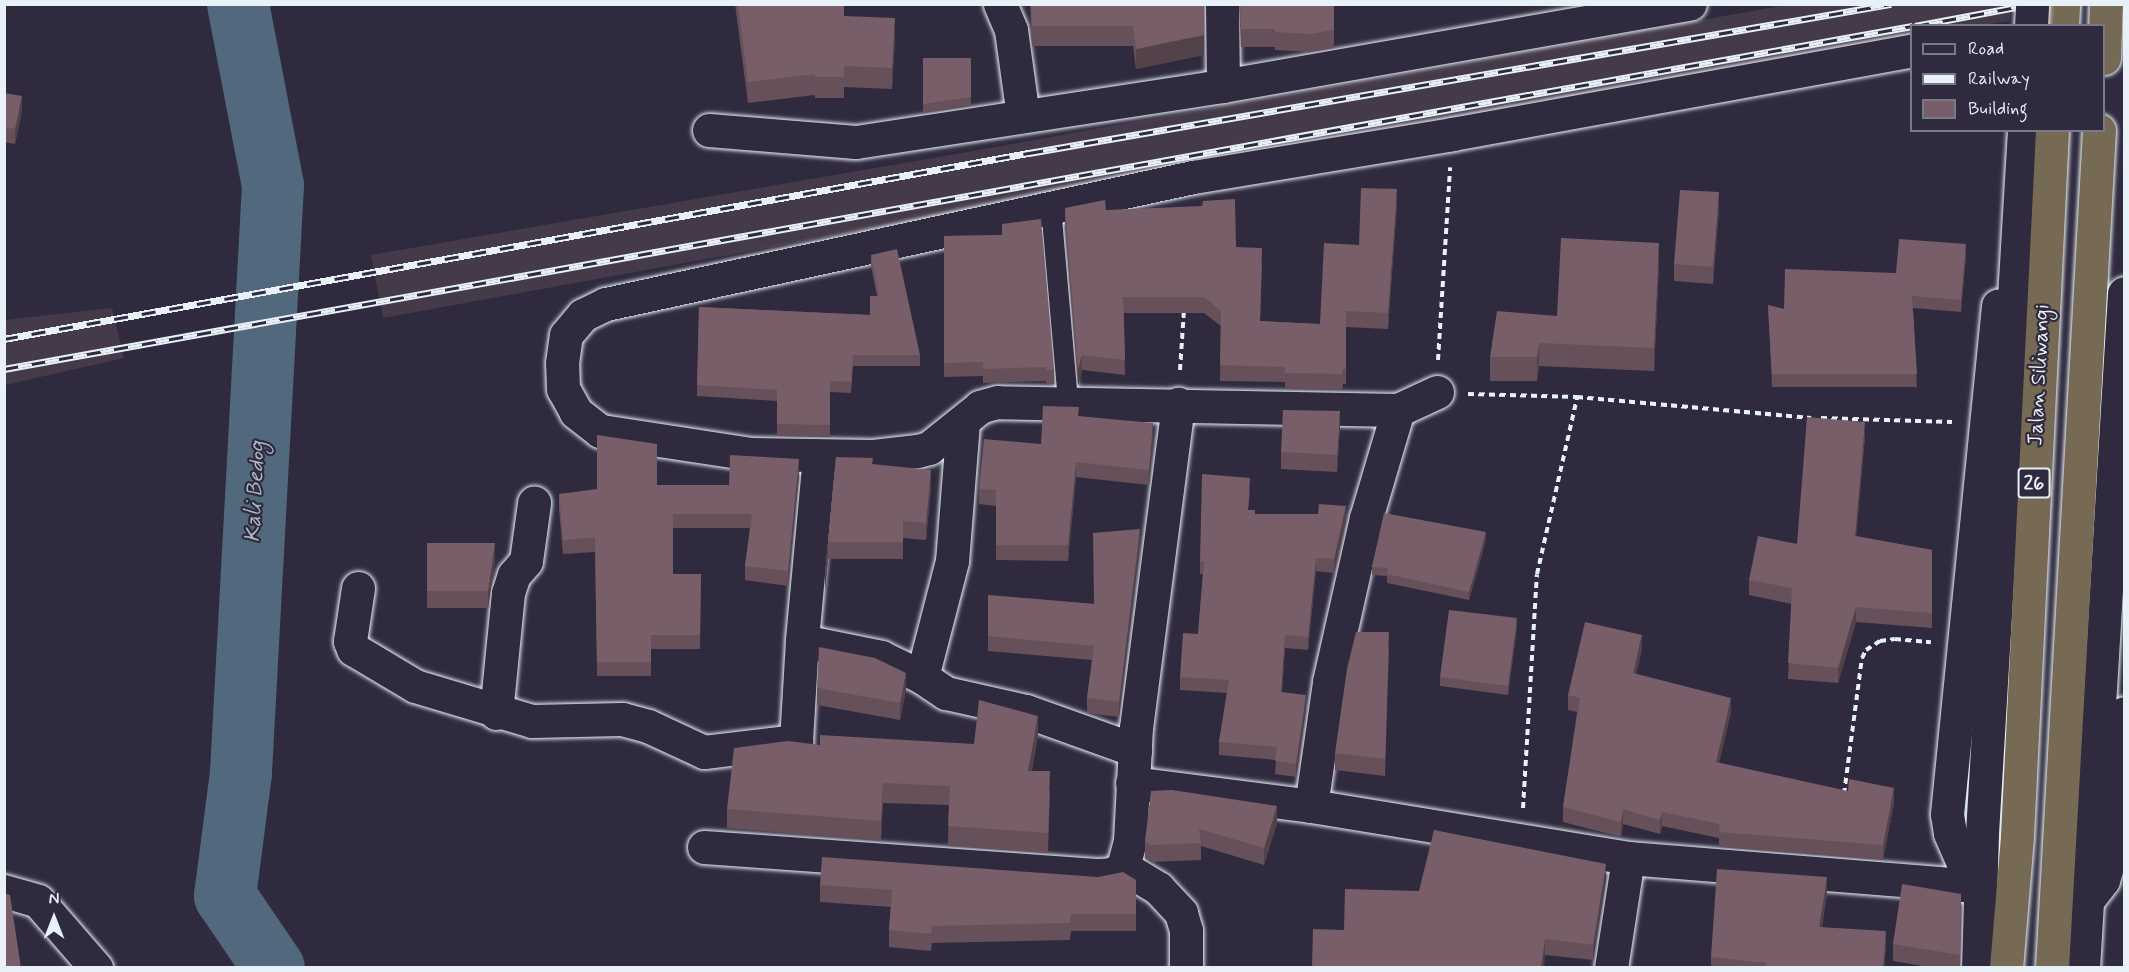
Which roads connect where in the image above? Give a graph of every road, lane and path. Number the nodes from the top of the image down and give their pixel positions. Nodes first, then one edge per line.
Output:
1 (1000, 4) edge
2 (1222, 4) edge
3 (1690, 4) edge
4 (2032, 4) edge
5 (2063, 4) edge
6 (2106, 4) edge
7 (2031, 24) edge
8 (2062, 24) edge
9 (2105, 24) edge
10 (2124, 24) edge
11 (2105, 29) edge
12 (1910, 50) edge
13 (1223, 86) junction
14 (1023, 116) junction
15 (709, 130) dead end
16 (2011, 132) edge
17 (2024, 132) edge
18 (2052, 132) edge
19 (2100, 132) edge
20 (1452, 134) junction
21 (1051, 207) junction
22 (2124, 293) edge
23 (1185, 296) edge
24 (1437, 392) junction
25 (1577, 398) junction
26 (1068, 403) junction
27 (1178, 404) junction
28 (1398, 410) junction
29 (963, 422) junction
30 (1989, 423) junction
31 (819, 456) junction
32 (534, 502) dead end
33 (358, 588) dead end
34 (802, 641) junction
35 (1965, 645) junction
36 (922, 677) junction
37 (496, 713) junction
38 (2124, 713) edge
39 (1135, 750) junction
40 (1132, 783) junction
41 (1843, 803) edge
42 (1311, 806) junction
43 (1521, 842) junction
44 (704, 847) dead end
45 (1628, 858) junction
46 (1123, 867) junction
47 (4, 891) edge
48 (1988, 898) junction
49 (2071, 908) junction
50 (96, 968) edge
51 (1186, 968) edge
52 (1611, 968) edge
53 (1978, 968) edge
54 (2007, 968) edge
55 (2052, 968) edge
56 (2083, 968) edge

1 - 14 street
2 - 13 street
3 - 13 street
4 - 7 street, bridge
5 - 8 highway
6 - 9 highway, bridge
10 - 11 street
12 - 20 street
13 - 14 street
14 - 15 street
16 - 30 street
17 - 48 street
18 - 48 highway, Jalan Siliwangi / 26
19 - 49 highway, 26
20 - 21 street
20 - 24 path
21 - 26 lane
21 - 31 street
22 - 49 street
23 - 27 path
24 - 25 path
24 - 28 street
25 - 30 path
25 - 43 path
26 - 27 street
26 - 29 street
27 - 28 street
27 - 39 street
28 - 42 street
29 - 31 street
29 - 36 street
30 - 35 street
31 - 34 street
32 - 37 street
33 - 37 street
34 - 36 street
34 - 37 street
35 - 41 path
35 - 48 street
36 - 39 street
38 - 49 street
39 - 40 street
40 - 42 street
40 - 46 street
42 - 43 street
43 - 45 street
44 - 46 street
45 - 48 street
45 - 52 street
46 - 51 street
47 - 50 street
48 - 53 street
48 - 54 highway, 26
49 - 55 highway, 26
49 - 56 street

